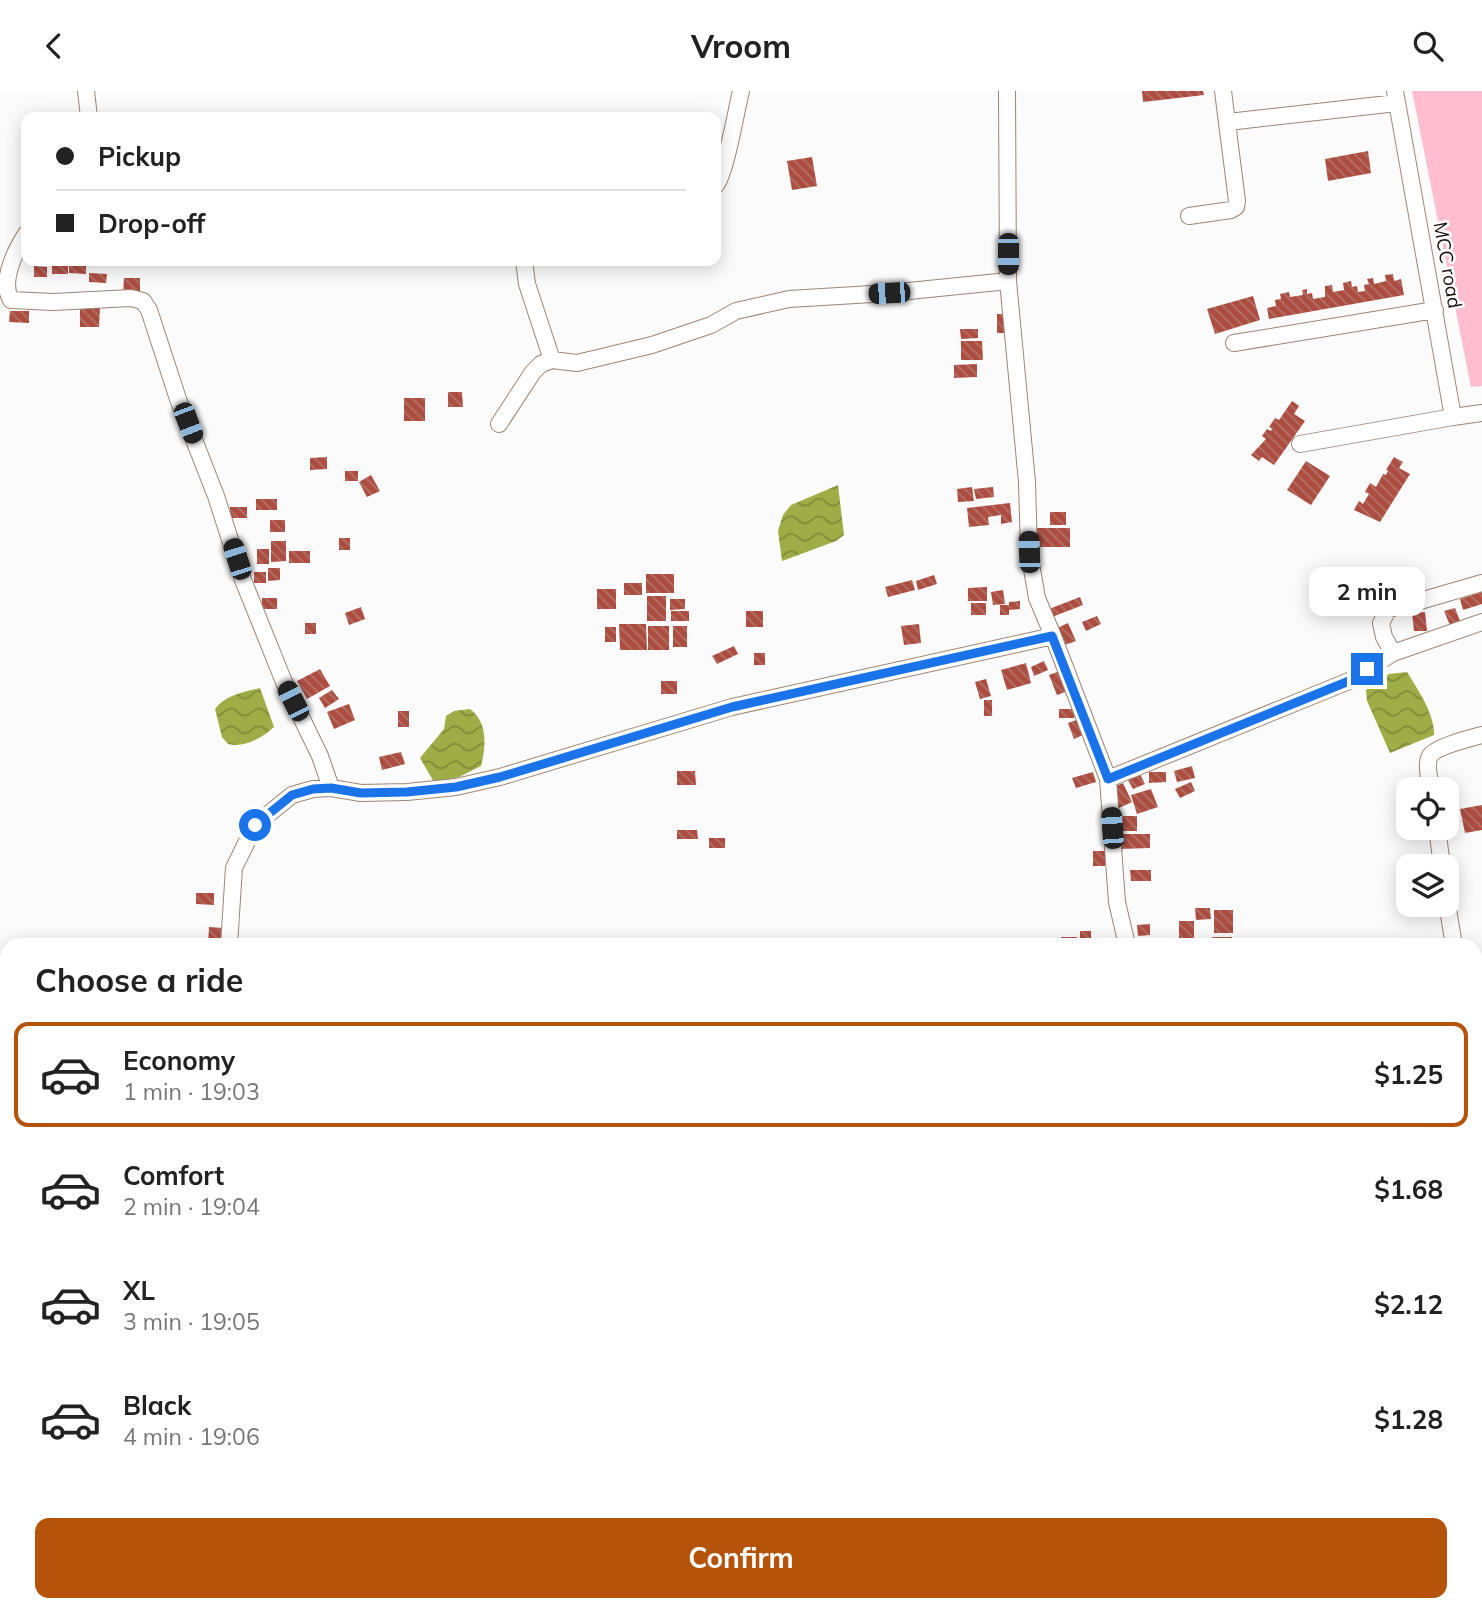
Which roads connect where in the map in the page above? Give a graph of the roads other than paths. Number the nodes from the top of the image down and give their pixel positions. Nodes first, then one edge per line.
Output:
1 (86, 91) edge
2 (741, 91) edge
3 (1007, 91) edge
4 (1223, 91) edge
5 (1396, 97) edge
6 (88, 112) edge
7 (1228, 122) junction
8 (721, 178) edge
9 (1189, 216) dead end
10 (21, 242) edge
11 (525, 266) edge
12 (1008, 281) junction
13 (1435, 310) junction
14 (1234, 343) dead end
15 (552, 360) junction
16 (1482, 413) edge
17 (1452, 417) junction
18 (499, 424) dead end
19 (1300, 444) dead end
20 (1482, 583) edge
21 (1482, 622) edge
22 (1052, 636) junction
23 (1394, 653) junction
24 (1482, 735) edge
25 (1430, 777) edge
26 (1108, 779) junction
27 (331, 788) junction
28 (1449, 917) edge
29 (229, 938) edge
30 (1125, 938) edge
31 (1453, 938) edge

1 - 6 street
2 - 8 street
3 - 12 street
4 - 7 street
5 - 7 street
5 - 13 street, MCC road
7 - 9 street
10 - 27 street
11 - 15 street
12 - 15 street
12 - 22 street
13 - 14 street
13 - 17 street, MCC road
15 - 18 street
16 - 17 street
17 - 19 street
20 - 23 street
21 - 23 street
22 - 26 street
22 - 27 street
23 - 26 street
24 - 25 street
26 - 30 street
27 - 29 street
28 - 31 street

